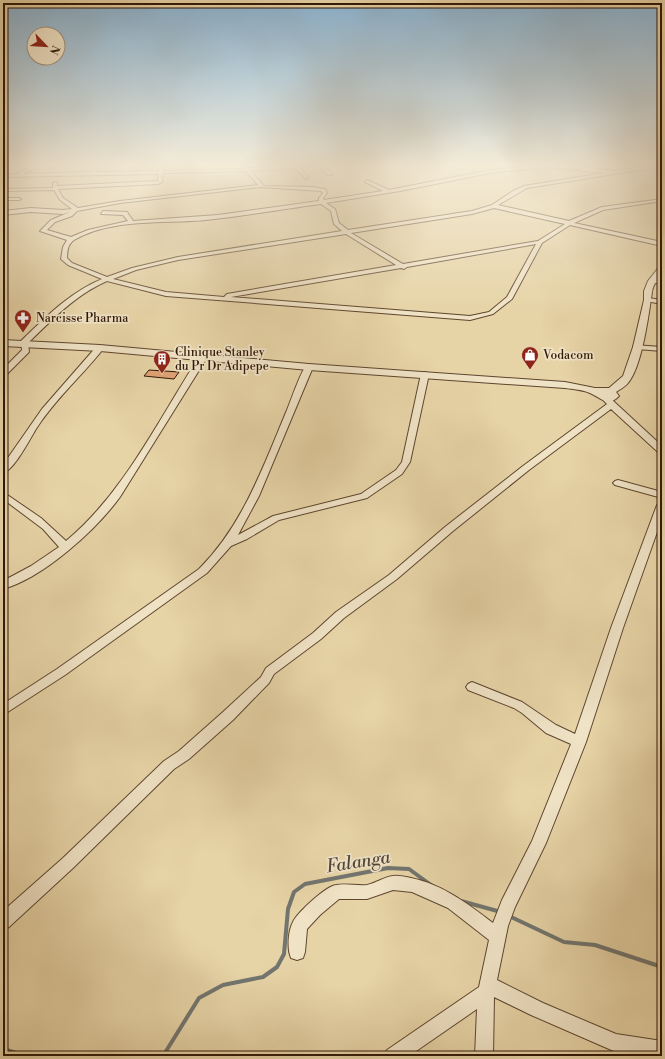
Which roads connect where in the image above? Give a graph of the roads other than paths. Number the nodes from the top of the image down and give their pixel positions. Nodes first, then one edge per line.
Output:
1 (72, 213) edge
2 (125, 213) edge
3 (238, 213) edge
4 (334, 213) edge
5 (464, 213) edge
6 (527, 213) edge
7 (592, 213) edge
8 (131, 222) junction
9 (569, 223) junction
10 (347, 233) junction
11 (71, 239) junction
12 (540, 242) junction
13 (662, 244) edge
14 (404, 267) junction
15 (662, 268) edge
16 (107, 279) junction
17 (652, 282) junction
18 (662, 282) edge
19 (207, 299) junction
20 (648, 300) junction
21 (662, 302) edge
22 (3, 343) edge
23 (24, 343) junction
24 (637, 347) junction
25 (100, 348) junction
26 (662, 349) edge
27 (204, 356) junction
28 (309, 367) junction
29 (3, 373) edge
30 (425, 374) junction
31 (609, 398) junction
32 (662, 451) edge
33 (3, 470) edge
34 (618, 483) dead end
35 (3, 495) edge
36 (662, 495) edge
37 (662, 505) edge
38 (225, 544) junction
39 (64, 548) junction
40 (3, 585) edge
41 (472, 688) dead end
42 (3, 710) edge
43 (579, 742) junction
44 (3, 922) edge
45 (499, 931) junction
46 (297, 952) dead end
47 (487, 989) junction
48 (662, 1050) edge
49 (393, 1056) edge
50 (484, 1056) edge

1 - 11 street
2 - 8 street
3 - 8 street
4 - 10 street
5 - 10 street
6 - 9 street
7 - 9 street
8 - 11 street
9 - 12 street
9 - 13 street
10 - 14 street
10 - 16 street
11 - 16 street
12 - 14 street
12 - 19 street
14 - 19 street
15 - 17 street
16 - 19 street
16 - 23 street
17 - 18 street
17 - 20 street
20 - 21 street
20 - 24 street
22 - 23 street
23 - 25 street
23 - 29 street
24 - 26 street
24 - 31 street
25 - 27 street
25 - 33 street
27 - 28 street
27 - 39 street
28 - 30 street
28 - 38 street
30 - 31 street
30 - 38 street
31 - 32 street
31 - 44 street
34 - 36 street
35 - 39 street
37 - 43 street
38 - 42 street
39 - 40 street
41 - 43 street
43 - 45 street
45 - 46 street
45 - 47 street
47 - 48 street
47 - 49 street
47 - 50 street

